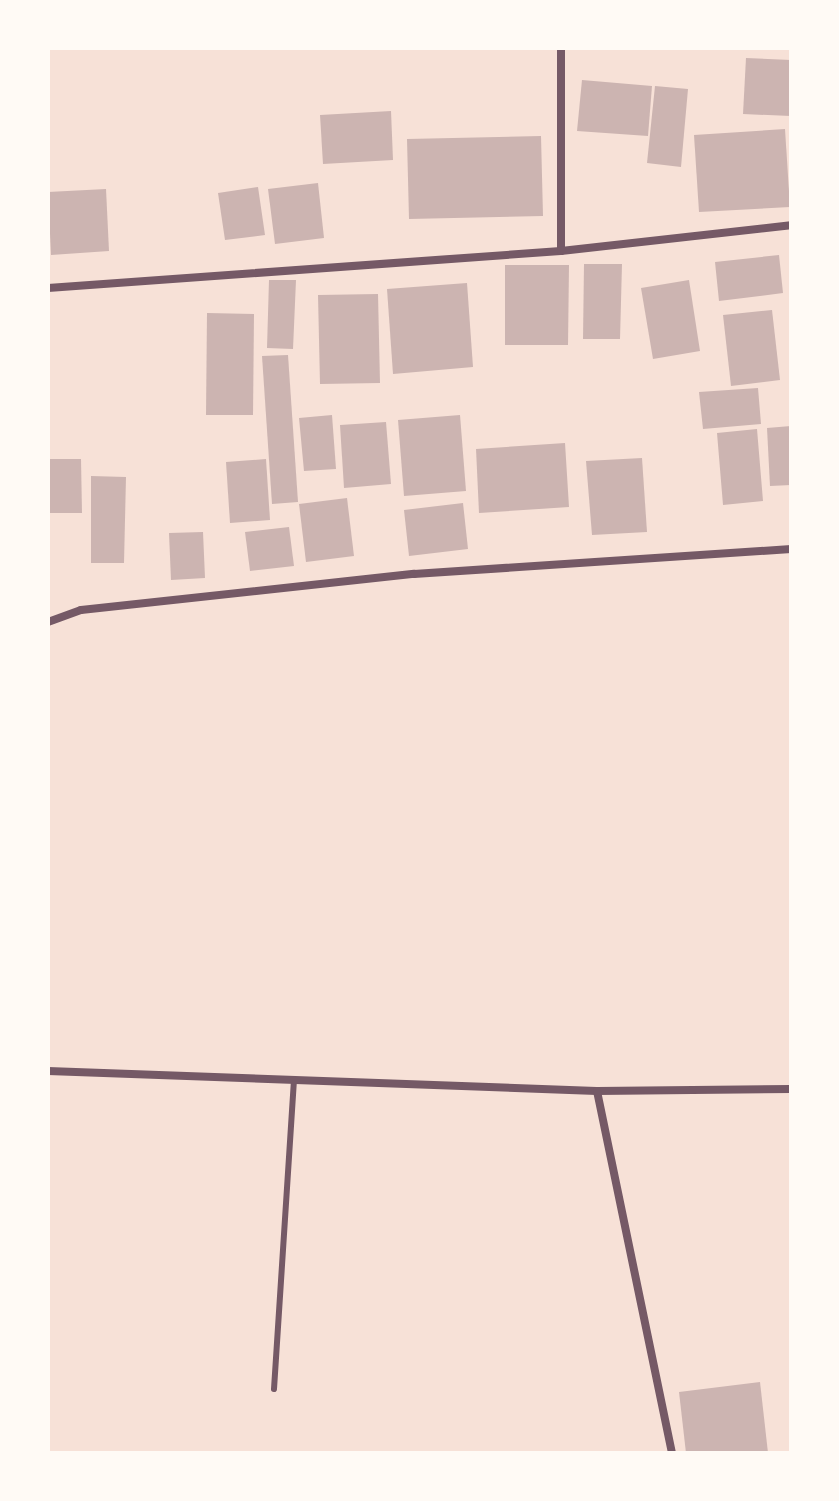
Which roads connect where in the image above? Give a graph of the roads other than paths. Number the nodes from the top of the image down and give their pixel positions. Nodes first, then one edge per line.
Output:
1 (561, 48) edge
2 (791, 225) edge
3 (561, 251) junction
4 (48, 288) edge
5 (791, 549) edge
6 (48, 622) edge
7 (48, 1071) edge
8 (294, 1080) junction
9 (791, 1089) edge
10 (597, 1091) junction
11 (274, 1389) dead end
12 (672, 1453) edge

1 - 3 street
2 - 3 street
3 - 4 street
5 - 6 street
7 - 8 street
8 - 10 street
8 - 11 lane
9 - 10 street
10 - 12 street

